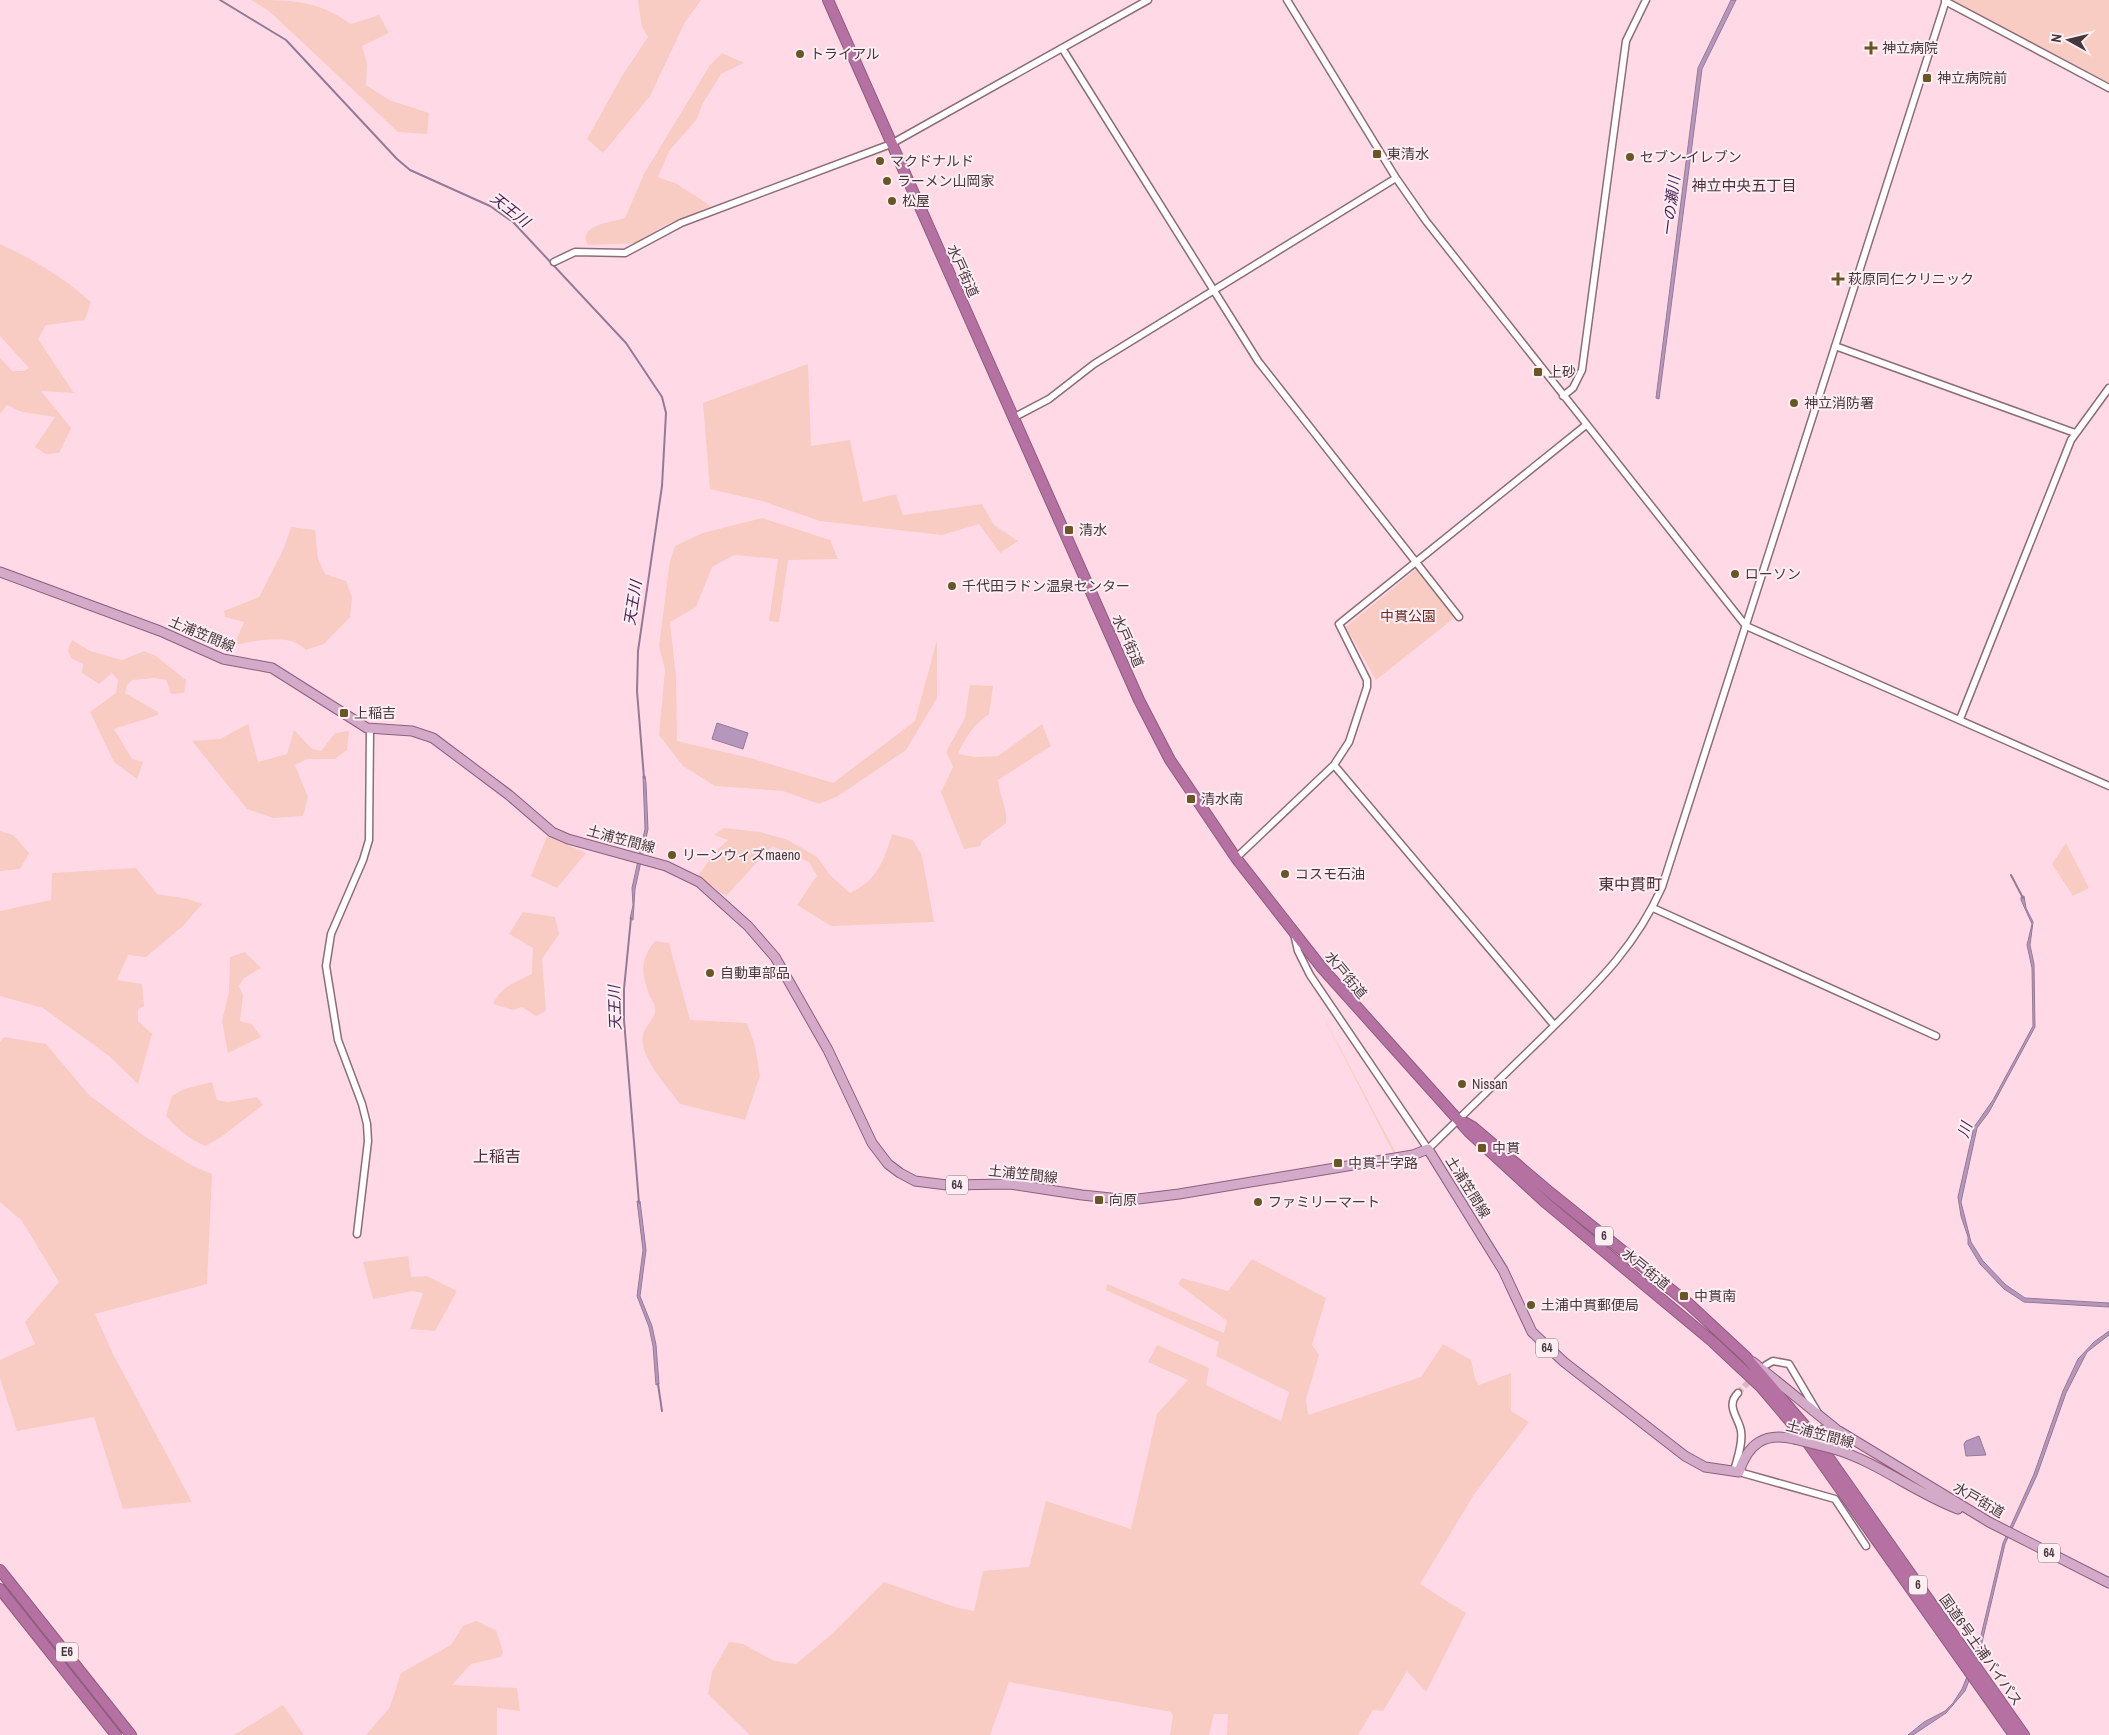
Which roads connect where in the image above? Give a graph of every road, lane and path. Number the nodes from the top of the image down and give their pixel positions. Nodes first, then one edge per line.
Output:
1 (828, 0) edge
2 (1148, 0) edge
3 (1286, 0) edge
4 (1646, 0) edge
5 (1946, 1) edge
6 (1062, 48) junction
7 (2109, 88) edge
8 (891, 144) junction
9 (1396, 178) junction
10 (554, 262) dead end
11 (1213, 290) junction
12 (1835, 346) junction
13 (2109, 388) edge
14 (1563, 396) junction
15 (1014, 418) junction
16 (1586, 425) junction
17 (2075, 433) junction
18 (1414, 562) junction
19 (0, 572) edge
20 (1459, 617) dead end
21 (1746, 626) junction
22 (1960, 719) junction
23 (370, 730) junction
24 (1334, 765) junction
25 (2109, 786) edge
26 (1236, 858) junction
27 (1653, 908) junction
28 (1293, 933) junction
29 (1554, 1025) junction
30 (1936, 1036) dead end
31 (1459, 1120) junction
32 (1428, 1149) junction
33 (357, 1234) dead end
34 (1746, 1358) junction
35 (1766, 1365) dead end
36 (1738, 1393) tunnel mouth
37 (1820, 1418) junction
38 (1839, 1431) junction
39 (1809, 1437) junction
40 (1737, 1472) junction
41 (1968, 1510) junction
42 (1866, 1546) dead end
43 (0, 1570) edge
44 (2109, 1583) edge
45 (0, 1589) edge
46 (116, 1735) edge
47 (131, 1735) edge
48 (2014, 1735) edge
49 (2024, 1735) edge

1 - 8 highway, 水戸街道 / 6
2 - 6 street
3 - 9 street
4 - 14 street
5 - 7 street
5 - 12 street
6 - 8 street
6 - 11 street
8 - 10 street
8 - 15 highway, 水戸街道 / 6
9 - 11 street
9 - 14 street
11 - 15 street
11 - 18 street
12 - 17 street
12 - 21 street
13 - 17 street
14 - 16 street
15 - 26 highway, 水戸街道 / 6
16 - 18 street
16 - 21 street
17 - 22 street
18 - 20 street
18 - 24 street
19 - 23 main road, 土浦笠間線 / 64
21 - 22 street
21 - 27 street
22 - 25 street
23 - 32 main road, 土浦笠間線 / 64
23 - 33 street
24 - 26 street
24 - 29 street
26 - 28 highway, 水戸街道 / 6
27 - 29 street
27 - 30 street
28 - 31 highway, 水戸街道 / 6
28 - 32 street
29 - 31 street
31 - 32 street
31 - 34 highway, 水戸街道 / 6
31 - 39 highway, 水戸街道 / 6
32 - 40 main road, 土浦笠間線 / 64
34 - 37 main road, 水戸街道
34 - 39 highway, 水戸街道 / 6
35 - 37 street
36 - 40 street
37 - 38 main road, 水戸街道
38 - 39 main road
38 - 41 main road, 水戸街道 / 64
39 - 48 highway, 国道6号土浦バイパス / 6
39 - 49 highway, 国道6号土浦バイパス / 6
40 - 41 main road, 土浦笠間線 / 64, bridge
40 - 42 street
41 - 44 main road, 水戸街道 / 64
43 - 47 highway, E6
45 - 46 highway, E6

